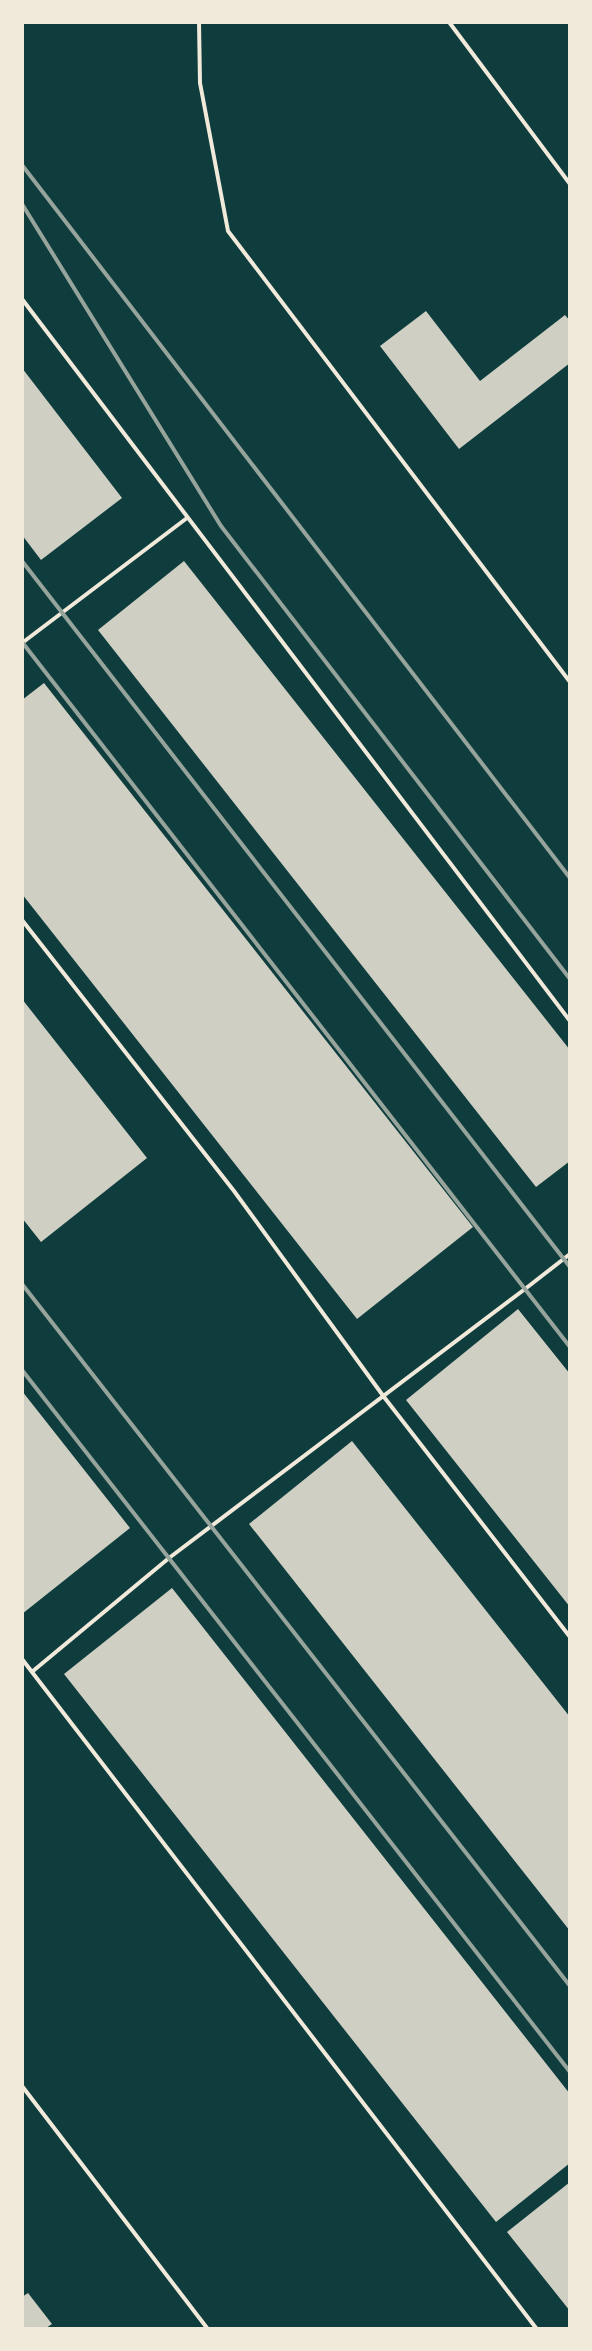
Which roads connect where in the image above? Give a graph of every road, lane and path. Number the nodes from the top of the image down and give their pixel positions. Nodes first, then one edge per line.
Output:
1 (199, 22) edge
2 (449, 22) edge
3 (570, 184) edge
4 (22, 299) edge
5 (187, 518) junction
6 (22, 643) edge
7 (570, 682) edge
8 (22, 920) edge
9 (570, 1021) edge
10 (570, 1254) edge
11 (384, 1397) junction
12 (570, 1637) edge
13 (22, 1659) edge
14 (33, 1671) junction
15 (22, 2086) edge
16 (207, 2328) edge
17 (536, 2328) edge

1 - 7 lane
2 - 3 lane
4 - 5 lane
5 - 6 lane
5 - 9 lane
8 - 11 lane
10 - 11 lane
11 - 12 lane
11 - 14 lane
13 - 14 lane
14 - 17 lane
15 - 16 lane

